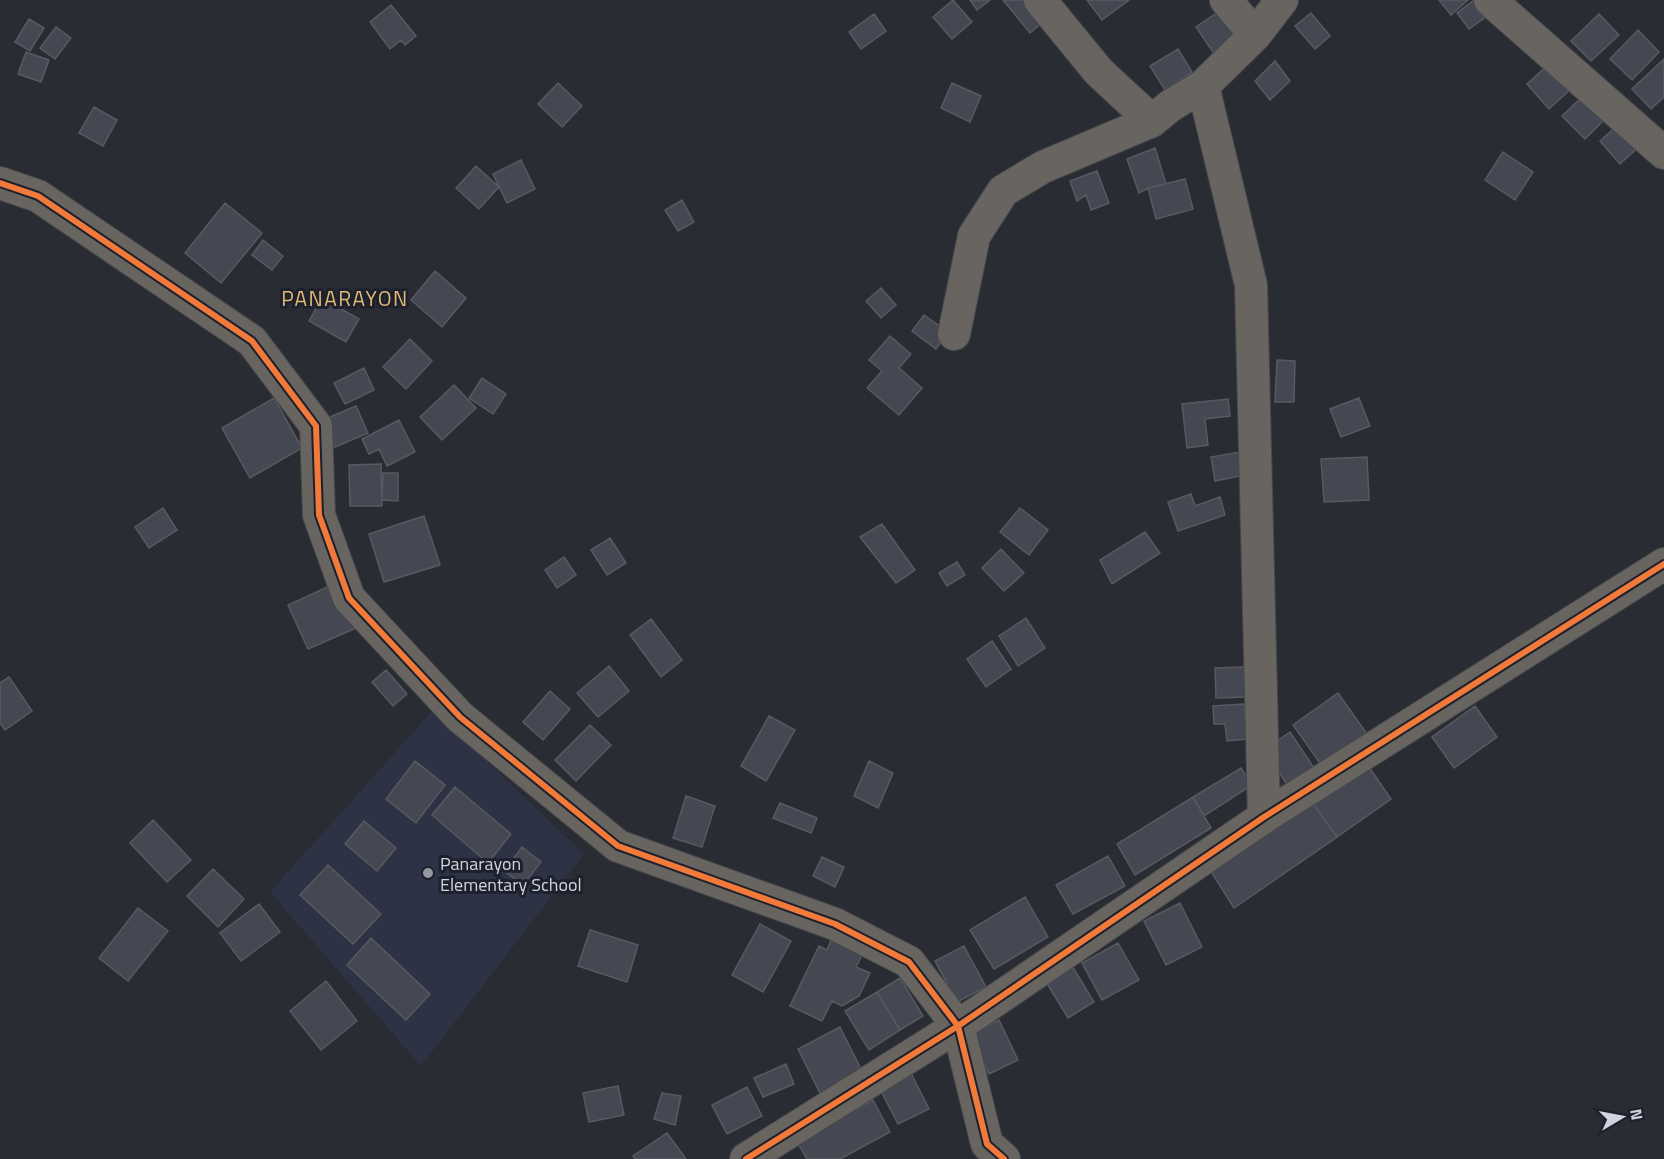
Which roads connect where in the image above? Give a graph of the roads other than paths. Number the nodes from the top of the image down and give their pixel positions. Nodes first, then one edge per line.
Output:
1 (1040, 0) edge
2 (1226, 0) edge
3 (1282, 0) edge
4 (1490, 0) edge
5 (1255, 35) junction
6 (1203, 86) junction
7 (1152, 122) junction
8 (1664, 153) edge
9 (0, 183) edge
10 (954, 334) dead end
11 (1664, 564) edge
12 (1264, 817) junction
13 (958, 1026) junction
14 (746, 1159) edge
15 (1004, 1159) edge

1 - 7 street
2 - 5 street
3 - 5 street
4 - 8 street
5 - 6 street
6 - 7 street
6 - 12 street
7 - 10 street
9 - 13 street
11 - 12 street
12 - 13 street
13 - 14 street
13 - 15 street

